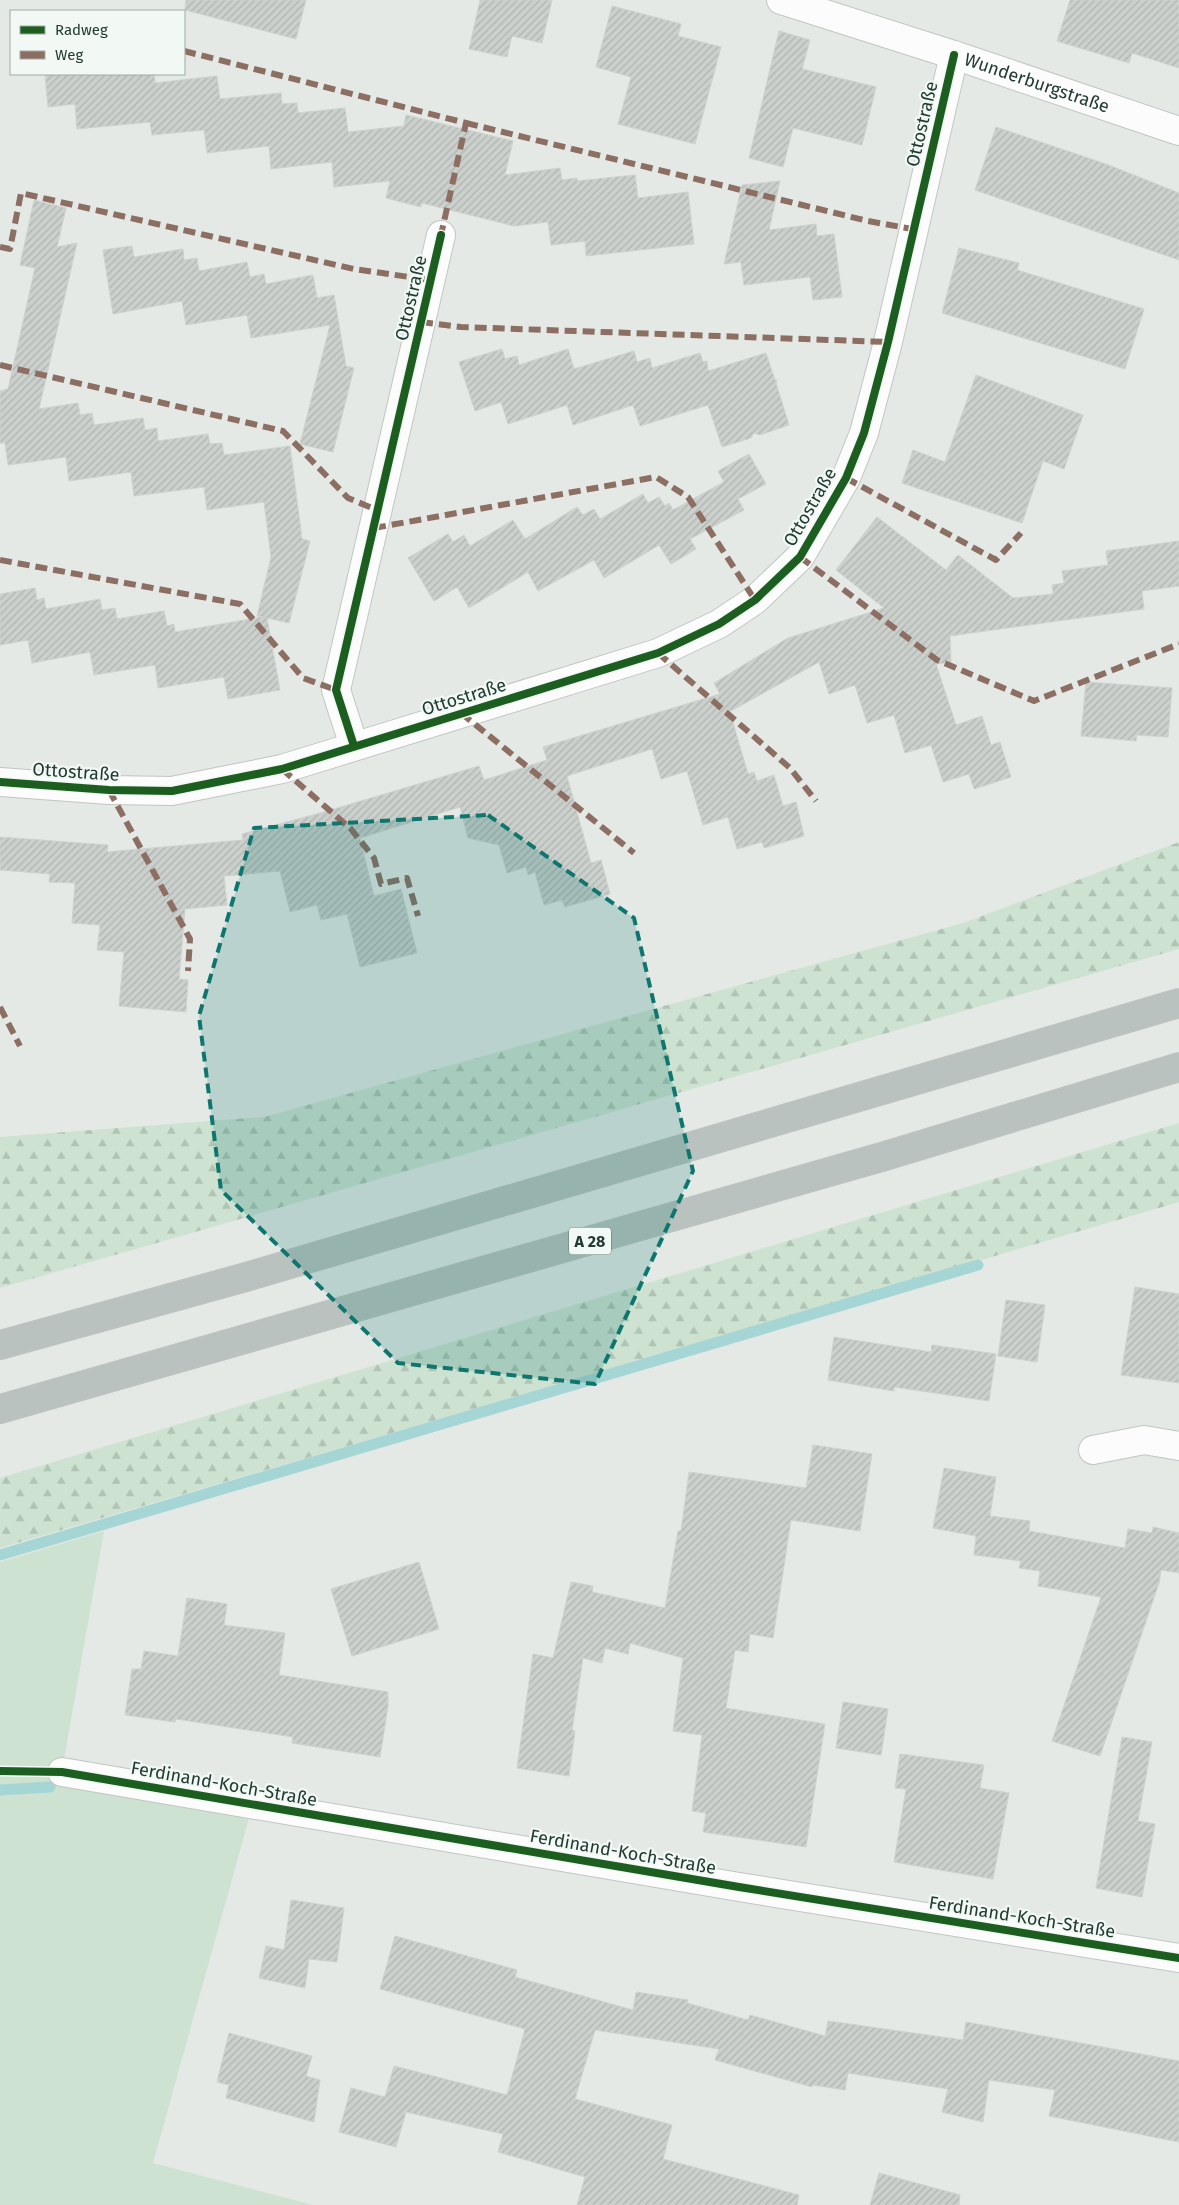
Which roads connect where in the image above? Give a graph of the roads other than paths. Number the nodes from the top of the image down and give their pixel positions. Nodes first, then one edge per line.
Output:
1 (781, 0) edge
2 (954, 55) junction
3 (1179, 131) edge
4 (441, 236) dead end
5 (354, 746) junction
6 (0, 782) edge
7 (1179, 1004) edge
8 (1179, 1067) edge
9 (0, 1345) edge
10 (0, 1409) edge
11 (1179, 1446) edge
12 (1093, 1450) dead end
13 (62, 1772) dead end
14 (1179, 1958) edge

1 - 2 street, Wunderburgstraße
2 - 3 street, Wunderburgstraße
2 - 5 street, Ottostraße
4 - 5 street, Ottostraße
5 - 6 street, Ottostraße
7 - 9 highway
8 - 10 highway, A 28
11 - 12 street
13 - 14 street, Ferdinand-Koch-Straße

